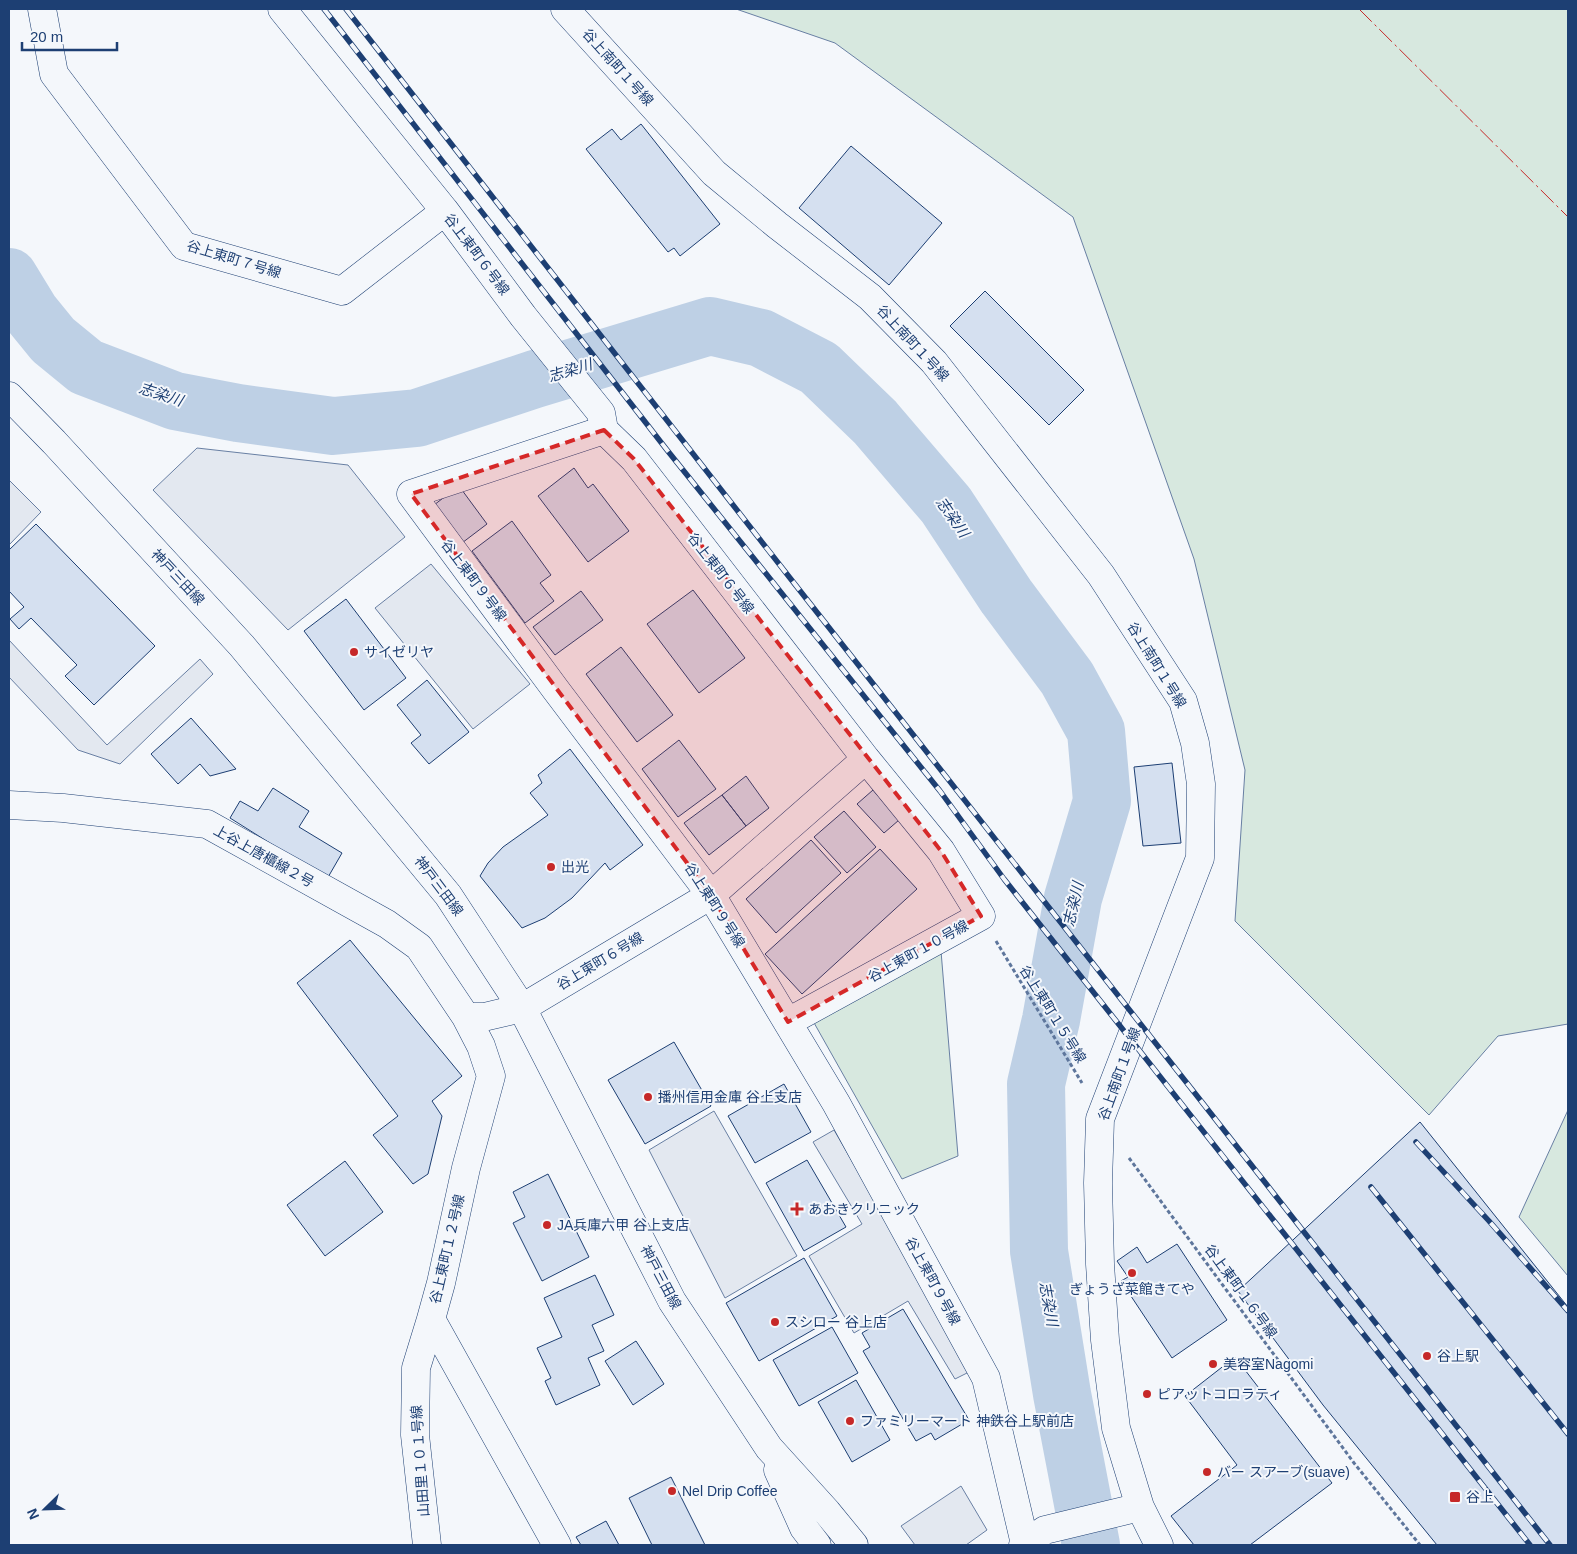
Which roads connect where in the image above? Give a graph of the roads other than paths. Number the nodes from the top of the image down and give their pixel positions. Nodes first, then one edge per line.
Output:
1 (42, 9) edge
2 (282, 9) edge
3 (565, 9) edge
4 (445, 210) junction
5 (9, 396) edge
6 (604, 430) junction
7 (866, 759) junction
8 (9, 805) edge
9 (711, 894) junction
10 (522, 1008) junction
11 (466, 1017) junction
12 (788, 1022) junction
13 (431, 1319) junction
14 (769, 1448) junction
15 (1129, 1510) junction
16 (1031, 1540) edge
17 (427, 1545) edge
18 (558, 1545) edge
19 (817, 1545) edge
20 (854, 1545) edge
21 (1159, 1545) edge

1 - 4 street, 谷上東町７号線
2 - 4 street, 谷上東町６号線
3 - 15 street, 谷上南町１号線
4 - 6 street, 谷上東町６号線
5 - 10 street, 神戸三田線
6 - 7 street, 谷上東町６号線
6 - 9 street, 谷上東町９号線
7 - 9 street, 谷上東町６号線
7 - 12 street, 谷上東町１０号線
8 - 11 street, 上谷上唐櫃線２号
9 - 10 street, 谷上東町６号線
9 - 12 street, 谷上東町９号線
10 - 11 street, 谷上東町６号線
10 - 14 street, 神戸三田線
11 - 13 street, 谷上東町１２号線
12 - 16 street, 谷上東町９号線
13 - 17 street, 山田里１０１号線
13 - 18 street, 谷上東町１２号線
14 - 19 street, 神戸三田線
14 - 20 street, 神戸三田線
15 - 16 street
15 - 21 street, 谷上南町１号線

